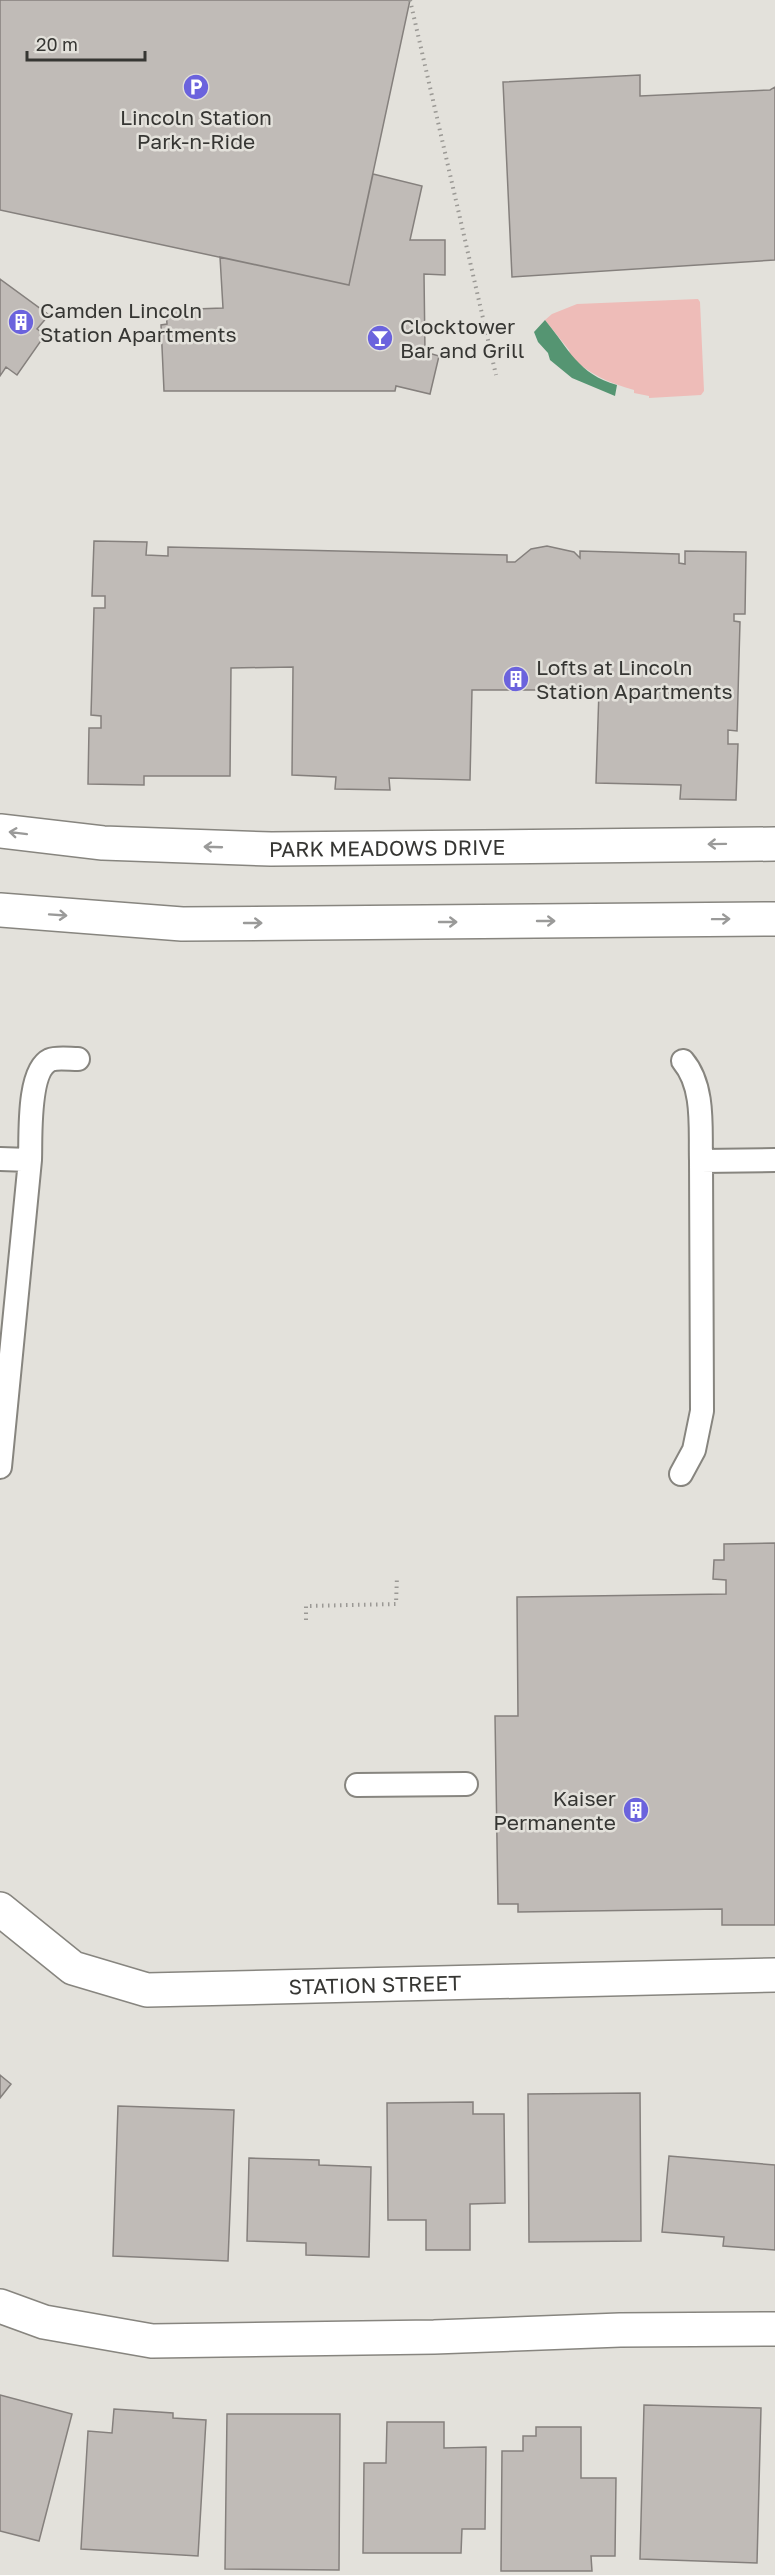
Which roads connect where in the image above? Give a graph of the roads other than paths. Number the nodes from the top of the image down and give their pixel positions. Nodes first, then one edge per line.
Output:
1 (0, 831) edge
2 (775, 844) edge
3 (0, 910) edge
4 (775, 919) edge
5 (78, 1059) dead end
6 (683, 1061) dead end
7 (0, 1159) edge
8 (30, 1160) junction
9 (775, 1160) edge
10 (701, 1161) junction
11 (0, 1467) edge
12 (681, 1474) dead end
13 (466, 1784) dead end
14 (357, 1785) dead end
15 (0, 1909) edge
16 (775, 1975) edge
17 (0, 2306) edge
18 (775, 2329) edge

2 -> 1 street, PARK MEADOWS DRIVE
3 -> 4 street
5 - 8 lane
6 - 10 lane
7 - 8 lane
8 - 11 lane
9 - 10 lane
10 - 12 lane
13 - 14 lane
15 - 16 street, STATION STREET
17 - 18 street

